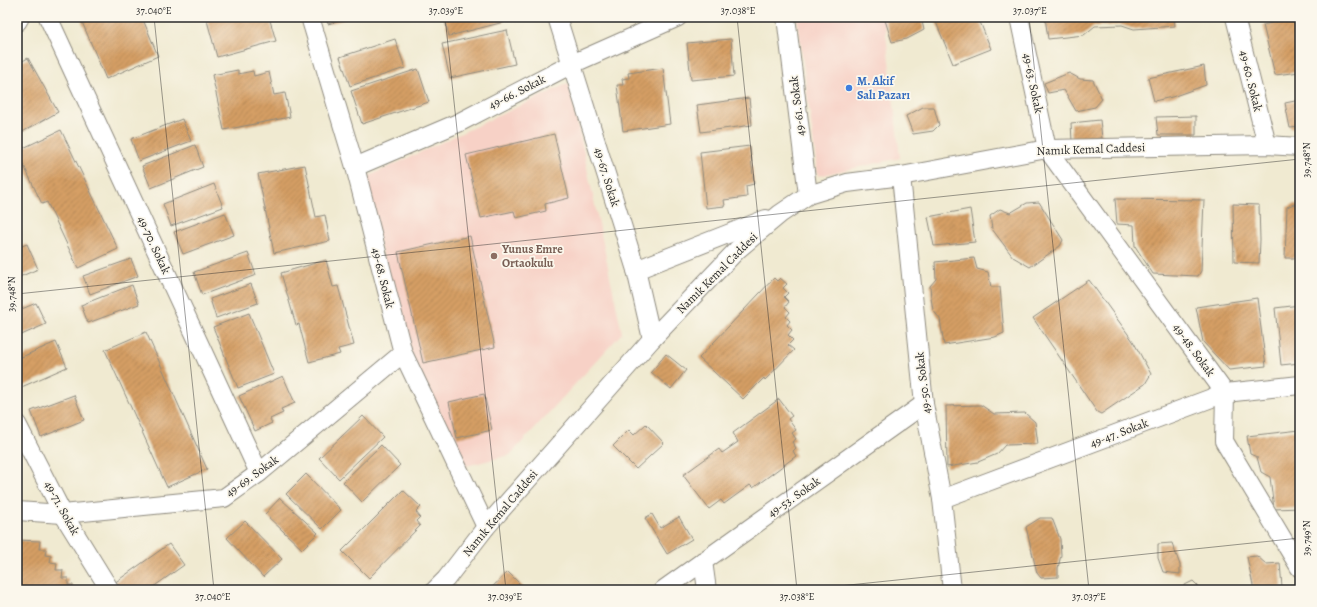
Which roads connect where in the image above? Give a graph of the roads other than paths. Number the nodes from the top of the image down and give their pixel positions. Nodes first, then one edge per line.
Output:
1 (20, 17) edge
2 (48, 17) edge
3 (310, 17) edge
4 (557, 17) edge
5 (678, 17) edge
6 (786, 17) edge
7 (1019, 17) edge
8 (1235, 17) edge
9 (17, 22) edge
10 (572, 64) junction
11 (1267, 145) junction
12 (1300, 146) edge
13 (1047, 149) junction
14 (355, 167) junction
15 (901, 176) junction
16 (808, 195) junction
17 (780, 214) junction
18 (636, 270) junction
19 (652, 339) junction
20 (403, 353) junction
21 (1300, 385) edge
22 (1225, 393) junction
23 (924, 404) junction
24 (17, 424) edge
25 (259, 473) junction
26 (942, 499) junction
27 (17, 511) edge
28 (64, 514) junction
29 (486, 527) junction
30 (703, 561) junction
31 (1300, 568) edge
32 (444, 586) edge
33 (110, 590) edge
34 (663, 590) edge
35 (707, 590) edge
36 (952, 590) edge

1 - 9 street
2 - 25 street, 49-70. Sokak
3 - 14 street, 49-68. Sokak
4 - 10 street, 49-67. Sokak
5 - 10 street, 49-66. Sokak
6 - 16 street, 49-61. Sokak
7 - 13 street, 49-63. Sokak
8 - 11 street, 49-60. Sokak
10 - 14 street, 49-66. Sokak
10 - 18 street, 49-67. Sokak
11 - 12 street, Namık Kemal Caddesi
11 - 13 street, Namık Kemal Caddesi
13 - 15 street, Namık Kemal Caddesi
13 - 22 street, 49-48. Sokak
14 - 20 street, 49-68. Sokak
15 - 16 street, Namık Kemal Caddesi
15 - 23 street, 49-50. Sokak
16 - 17 street, Namık Kemal Caddesi
17 - 18 street
17 - 19 street, Namık Kemal Caddesi
18 - 19 street, 49-67. Sokak
19 - 29 street, Namık Kemal Caddesi
20 - 25 street, 49-69. Sokak
20 - 29 street, 49-68. Sokak
21 - 22 street, 49-47. Sokak
22 - 26 street, 49-47. Sokak
22 - 31 street
23 - 26 street, 49-50. Sokak
23 - 30 street, 49-53. Sokak
24 - 28 street, 49-71. Sokak
25 - 28 street, 49-69. Sokak
26 - 36 street, 49-50. Sokak
27 - 28 street, 49-69. Sokak
28 - 33 street, 49-71. Sokak
29 - 32 street, Namık Kemal Caddesi
30 - 34 street, 49-53. Sokak
30 - 35 street

